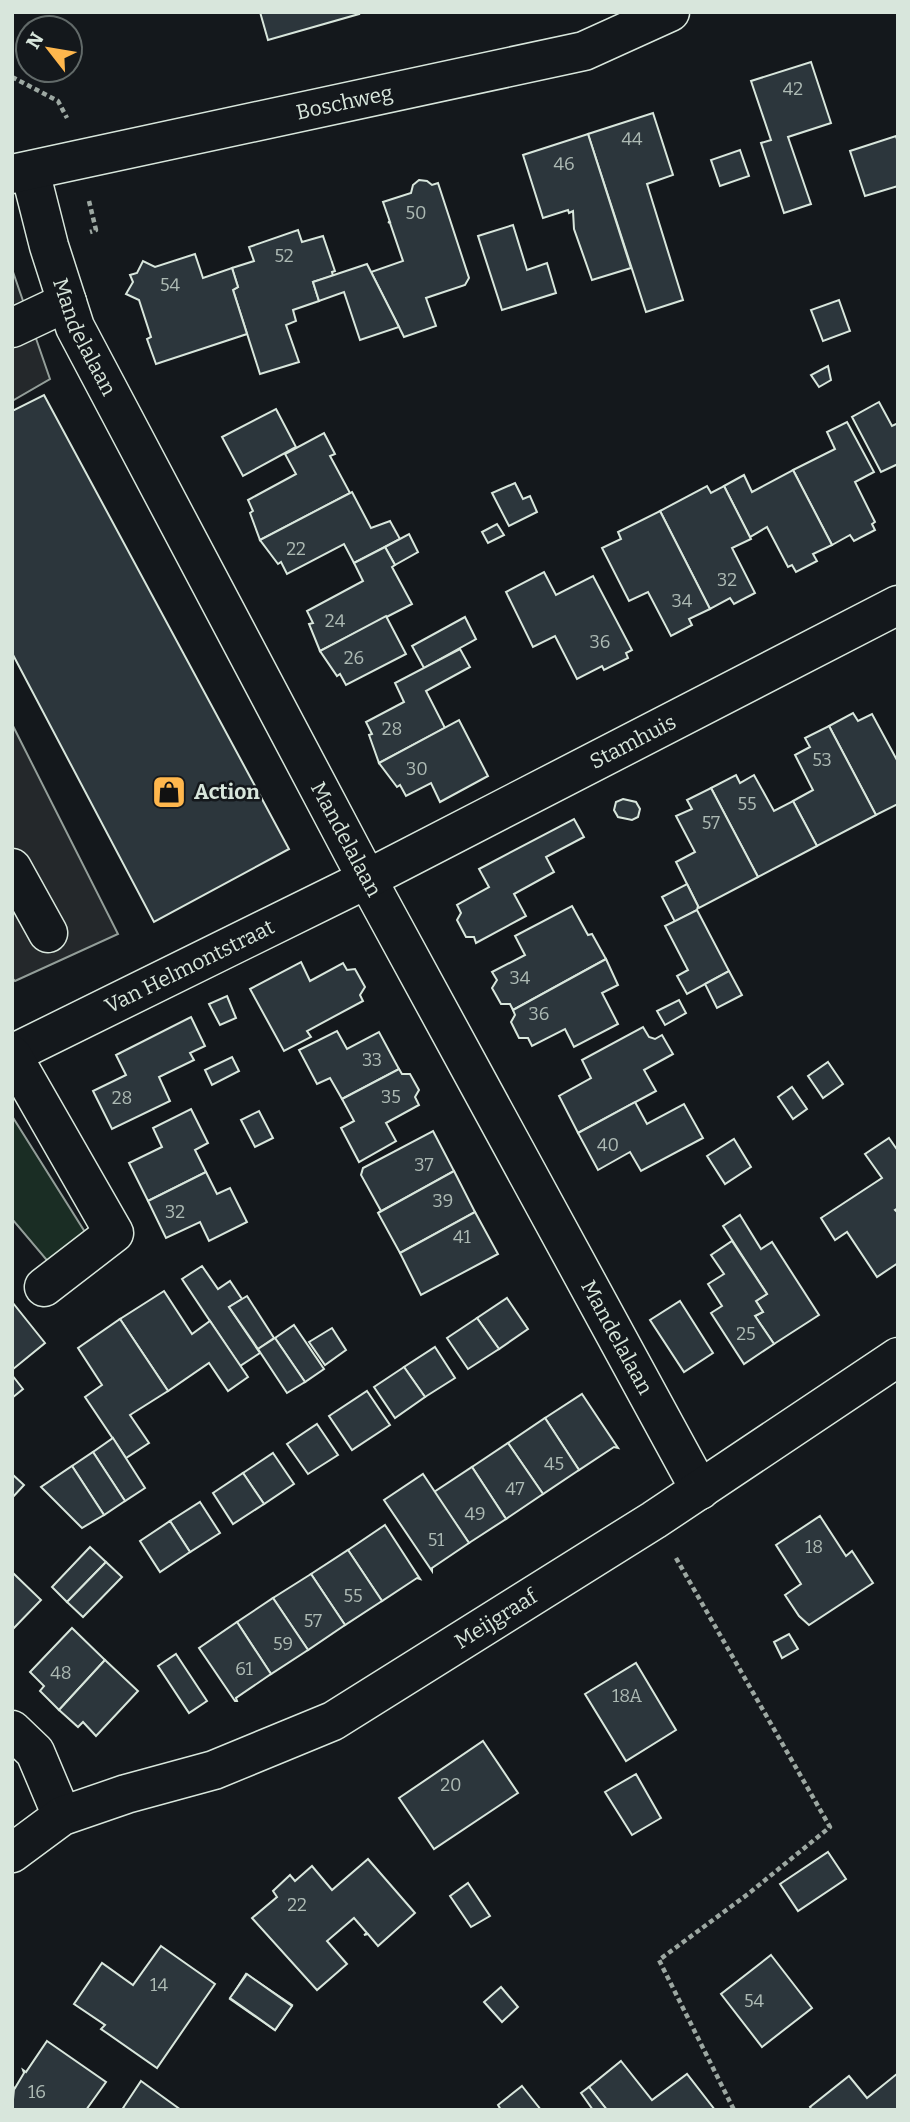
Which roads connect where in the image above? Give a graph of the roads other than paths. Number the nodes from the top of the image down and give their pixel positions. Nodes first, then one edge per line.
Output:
1 (670, 12) edge
2 (21, 172) edge
3 (66, 302) junction
4 (12, 328) edge
5 (898, 605) edge
6 (12, 868) edge
7 (367, 879) junction
8 (48, 933) dead end
9 (12, 1054) edge
10 (44, 1287) dead end
11 (898, 1357) edge
12 (700, 1490) junction
13 (12, 1730) edge
14 (62, 1816) junction
15 (12, 1853) edge

1 - 2 street, Boschweg
2 - 3 street, Mandelalaan
3 - 4 street
3 - 7 street, Mandelalaan
5 - 7 street, Stamhuis
6 - 8 street
7 - 9 street, Van Helmontstraat
7 - 12 street, Mandelalaan
9 - 10 street, Van Helmontstraat
11 - 12 street, Meijgraaf
12 - 14 street, Meijgraaf
13 - 14 street
14 - 15 street, Meijgraaf

